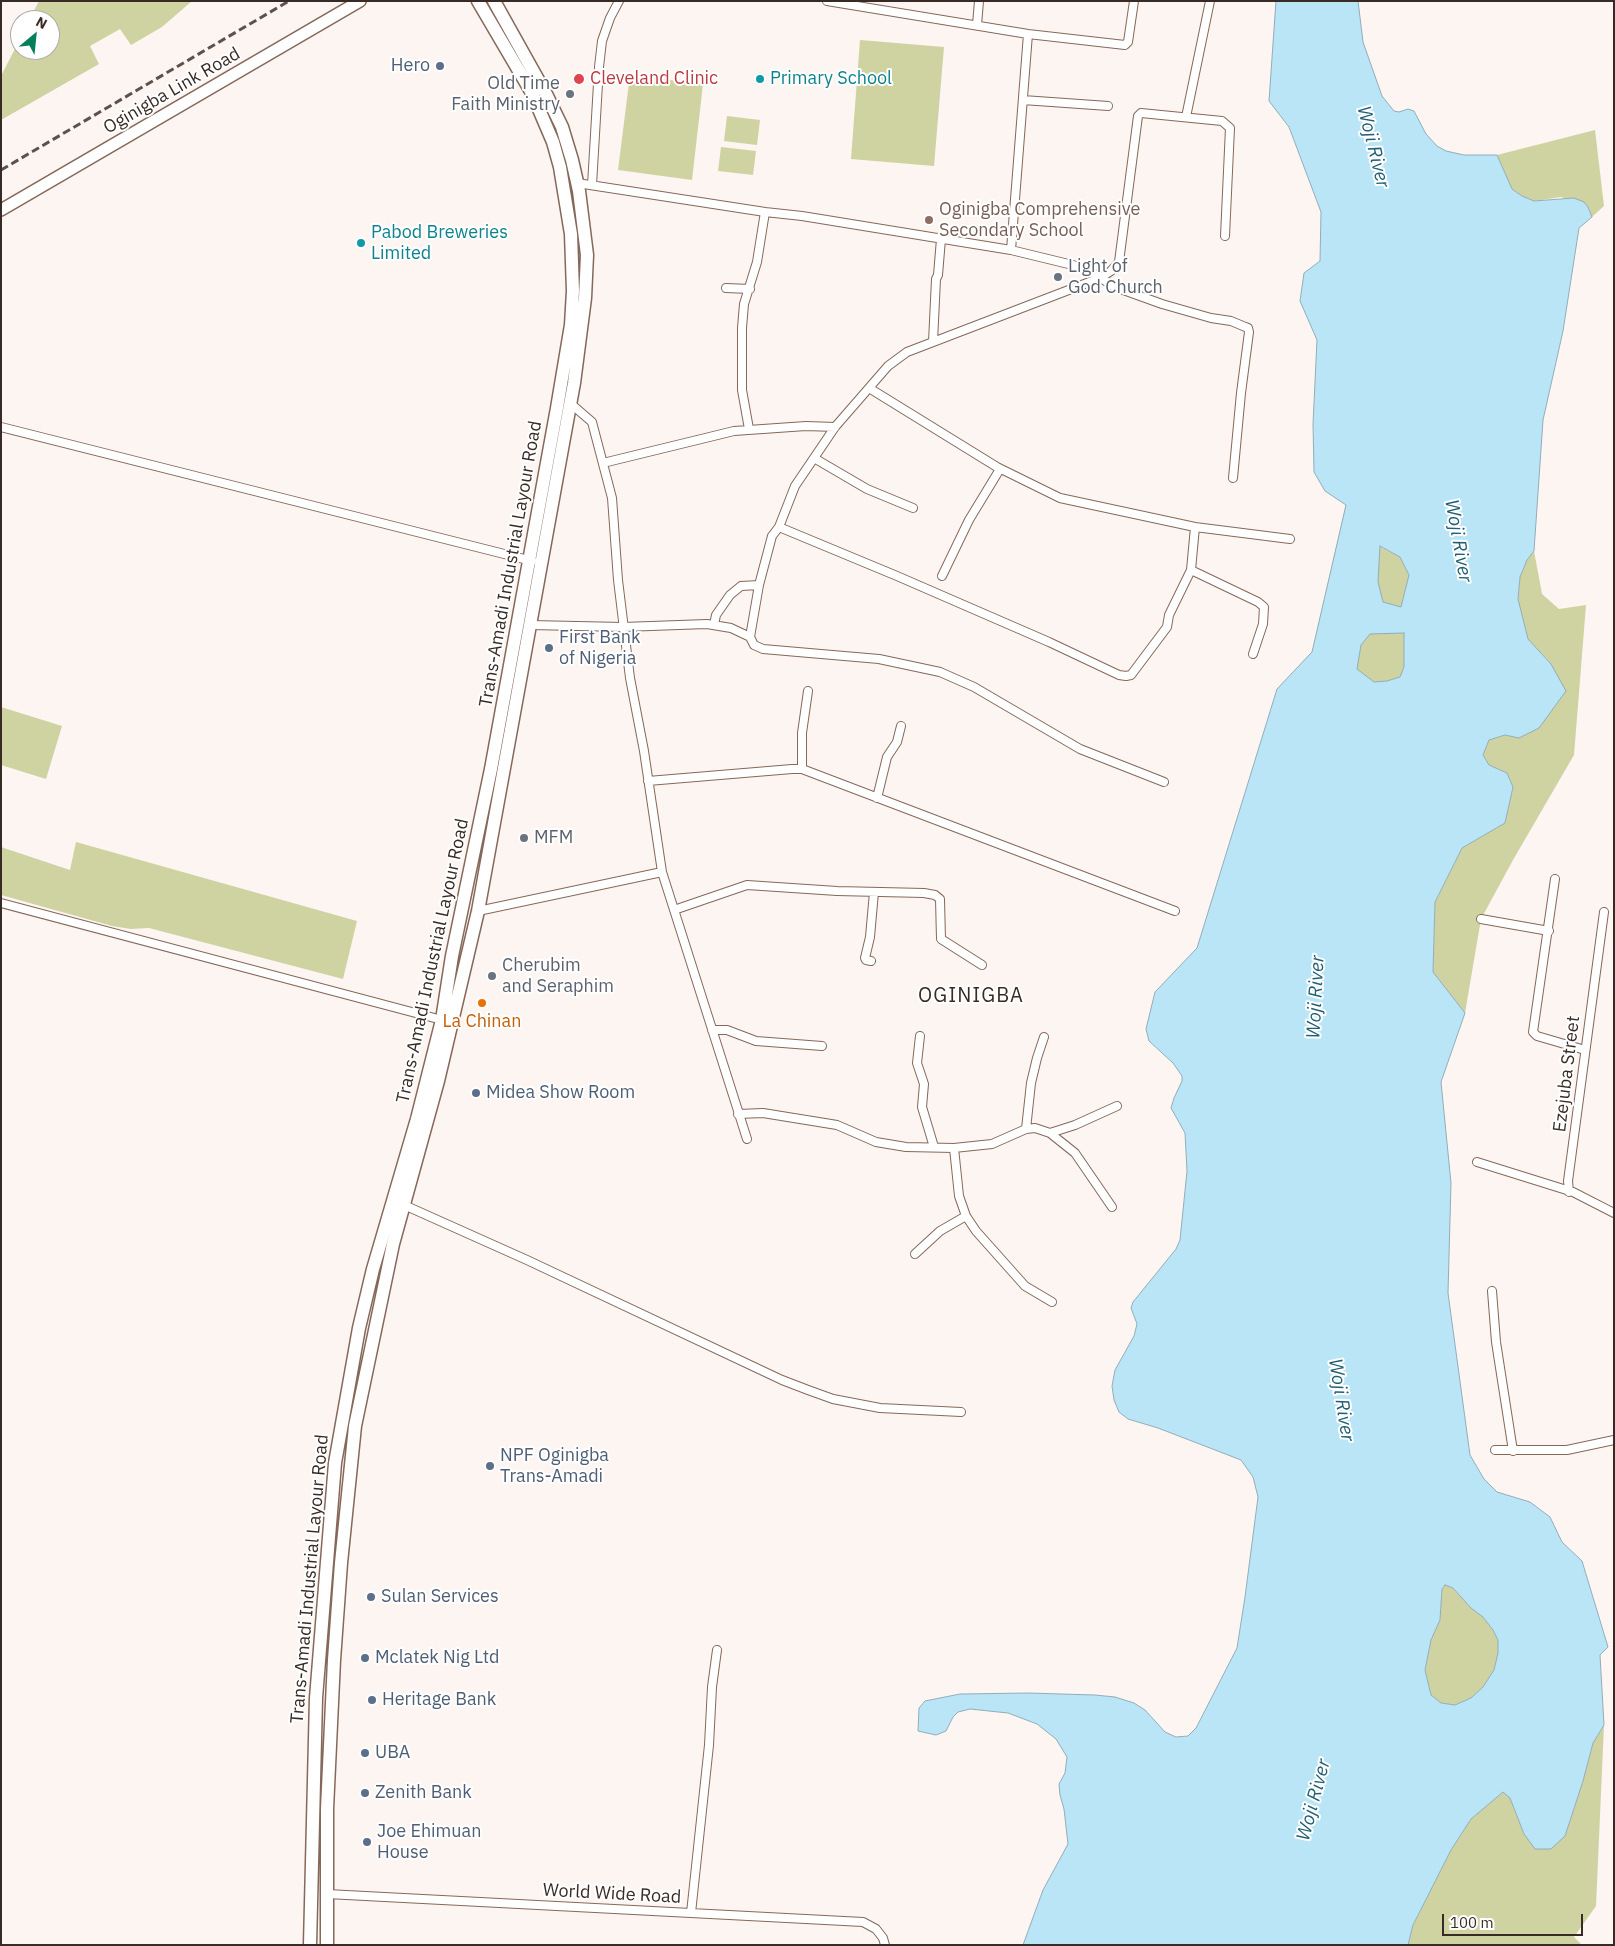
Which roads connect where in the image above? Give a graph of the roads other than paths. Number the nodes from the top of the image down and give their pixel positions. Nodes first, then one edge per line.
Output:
1 (360, 1) edge
2 (478, 1) edge
3 (494, 1) edge
4 (619, 1) edge
5 (979, 1) edge
6 (1134, 1) edge
7 (1210, 1) edge
8 (831, 2) edge
9 (977, 25) junction
10 (1028, 34) junction
11 (1023, 100) junction
12 (1108, 106) dead end
13 (1186, 117) junction
14 (577, 182) junction
15 (592, 185) junction
16 (1, 210) edge
17 (765, 212) junction
18 (1225, 236) dead end
19 (941, 239) junction
20 (1011, 250) junction
21 (1100, 278) junction
22 (726, 288) dead end
23 (750, 290) junction
24 (933, 342) junction
25 (869, 388) junction
26 (570, 403) junction
27 (1, 427) edge
28 (835, 427) junction
29 (749, 429) junction
30 (814, 458) junction
31 (604, 463) junction
32 (1000, 469) junction
33 (1233, 478) dead end
34 (913, 508) dead end
35 (779, 527) junction
36 (1195, 527) junction
37 (1290, 539) dead end
38 (528, 560) junction
39 (542, 563) junction
40 (1191, 570) junction
41 (942, 576) dead end
42 (759, 585) junction
43 (714, 624) junction
44 (530, 625) junction
45 (623, 627) junction
46 (750, 637) junction
47 (1253, 654) dead end
48 (808, 691) dead end
49 (901, 726) dead end
50 (802, 769) junction
51 (648, 781) junction
52 (1164, 782) dead end
53 (877, 798) junction
54 (662, 872) junction
55 (1555, 879) dead end
56 (874, 892) junction
57 (1, 903) edge
58 (674, 910) junction
59 (478, 911) junction
60 (1175, 911) dead end
61 (1604, 912) dead end
62 (1481, 919) dead end
63 (1549, 931) junction
64 (871, 961) dead end
65 (982, 965) dead end
66 (442, 1020) junction
67 (712, 1030) junction
68 (920, 1036) dead end
69 (1044, 1037) dead end
70 (822, 1046) dead end
71 (1585, 1050) junction
72 (1117, 1106) dead end
73 (738, 1114) junction
74 (1026, 1129) junction
75 (1050, 1133) junction
76 (747, 1139) dead end
77 (934, 1147) junction
78 (954, 1148) junction
79 (1477, 1162) dead end
80 (1569, 1192) junction
81 (404, 1205) junction
82 (1112, 1207) dead end
83 (1614, 1213) edge
84 (966, 1216) junction
85 (915, 1254) dead end
86 (1492, 1291) dead end
87 (1052, 1302) dead end
88 (961, 1412) dead end
89 (1614, 1440) edge
90 (1496, 1450) dead end
91 (1513, 1451) junction
92 (335, 1463) junction
93 (350, 1465) junction
94 (717, 1650) dead end
95 (327, 1894) junction
96 (691, 1913) junction
97 (310, 1945) edge
98 (327, 1945) edge
99 (885, 1945) edge

1 - 16 street, Oginigba Link Road
2 - 38 main road, Trans-Amadi Industrial Layour Road
3 - 14 main road, Trans-Amadi Industrial Layour Road
4 - 15 street
5 - 9 street
6 - 10 street
7 - 13 street
8 - 9 street
9 - 10 street
10 - 11 street
11 - 12 street
11 - 20 street
13 - 18 street
13 - 21 street
14 - 15 street
14 - 26 main road, Trans-Amadi Industrial Layour Road
15 - 17 street
17 - 19 street
17 - 23 street
19 - 20 street
19 - 24 street
20 - 21 street
21 - 24 street
21 - 33 street
22 - 23 street
23 - 29 street
24 - 25 street
25 - 28 street
25 - 32 street
26 - 31 street
26 - 39 main road, Trans-Amadi Industrial Layour Road
27 - 38 street
28 - 29 street
28 - 30 street
29 - 31 street
30 - 34 street
30 - 35 street
31 - 45 street
32 - 36 street
32 - 41 street
35 - 40 street
35 - 42 street
36 - 37 street
36 - 40 street
38 - 39 street
38 - 66 main road, Trans-Amadi Industrial Layour Road
39 - 44 main road, Trans-Amadi Industrial Layour Road
40 - 47 street
42 - 43 street
42 - 46 street
43 - 45 street
43 - 46 street
44 - 45 street
44 - 59 main road, Trans-Amadi Industrial Layour Road
45 - 51 street
46 - 52 street
48 - 50 street
49 - 53 street
50 - 51 street
50 - 53 street
51 - 54 street
53 - 60 street
54 - 58 street
54 - 59 street
55 - 63 street
56 - 58 street
56 - 64 street
56 - 65 street
57 - 66 street
58 - 67 street
59 - 81 main road, Trans-Amadi Industrial Layour Road
61 - 71 street, Ezejuba Street
62 - 63 street
63 - 71 street
66 - 92 main road, Trans-Amadi Industrial Layour Road
67 - 70 street
67 - 73 street
68 - 77 street
69 - 74 street
71 - 80 street, Ezejuba Street
72 - 75 street
73 - 76 street
73 - 77 street
74 - 75 street
74 - 78 street
75 - 82 street
77 - 78 street
78 - 84 street
79 - 80 street
80 - 83 street
81 - 88 street
81 - 93 main road, Trans-Amadi Industrial Layour Road
84 - 85 street
84 - 87 street
86 - 91 street
89 - 91 street
90 - 91 street
92 - 93 main road
92 - 97 main road, Trans-Amadi Industrial Layour Road
93 - 95 main road, Trans-Amadi Industrial Layour Road
94 - 96 street
95 - 96 street, World Wide Road
95 - 98 main road, Trans-Amadi Industrial Layour Road
96 - 99 street, World Wide Road

